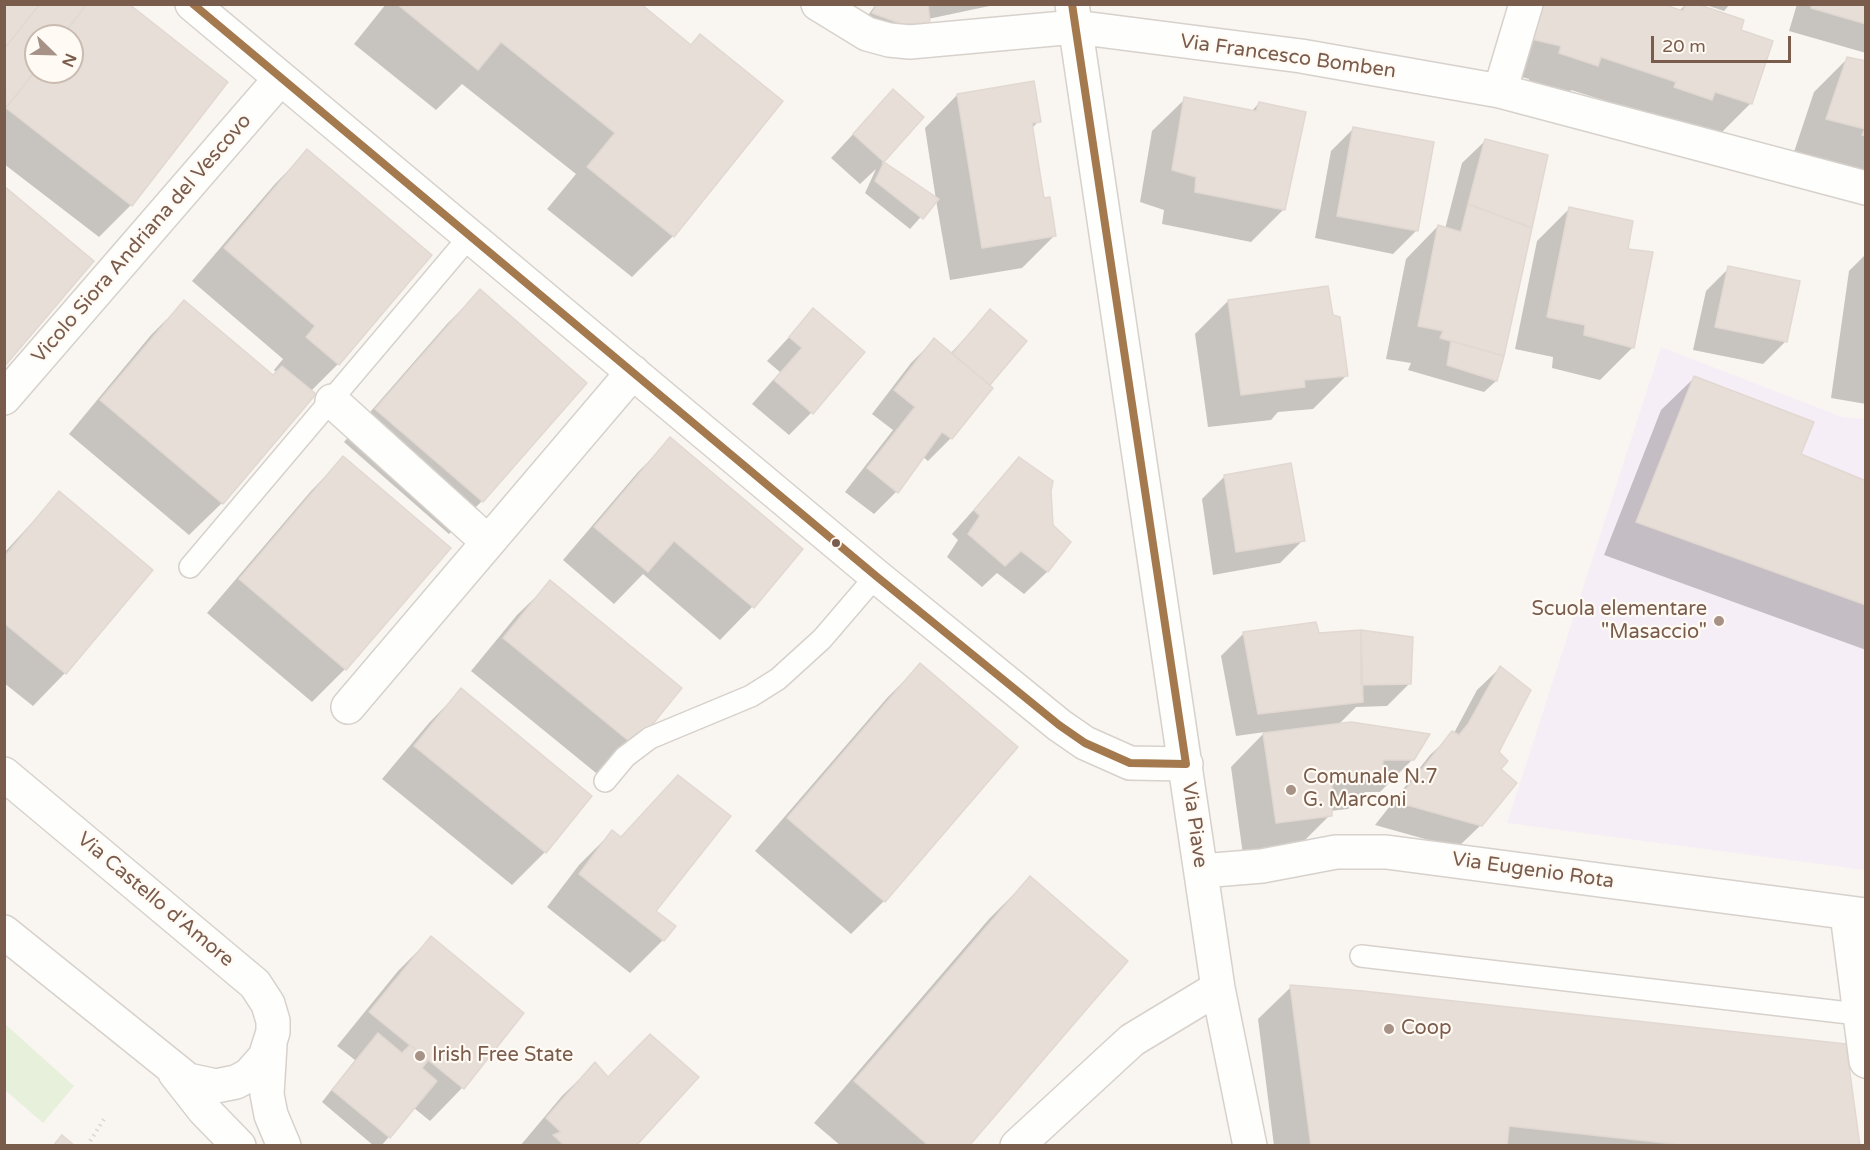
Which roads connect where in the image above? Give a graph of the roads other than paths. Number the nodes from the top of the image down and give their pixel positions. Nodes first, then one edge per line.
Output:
1 (192, 4) edge
2 (818, 4) edge
3 (1526, 4) edge
4 (1073, 16) edge
5 (280, 79) junction
6 (1500, 91) junction
7 (1866, 188) edge
8 (470, 236) junction
9 (633, 372) junction
10 (4, 398) edge
11 (332, 400) junction
12 (488, 542) junction
13 (190, 567) dead end
14 (876, 576) junction
15 (348, 707) dead end
16 (1186, 765) junction
17 (4, 774) edge
18 (605, 781) dead end
19 (1201, 871) junction
20 (1856, 914) edge
21 (4, 932) edge
22 (1361, 956) dead end
23 (1218, 988) junction
24 (1862, 1015) edge
25 (270, 1045) junction
26 (1866, 1061) edge
27 (172, 1069) junction
28 (239, 1146) edge
29 (284, 1146) edge
30 (1017, 1146) edge
31 (1250, 1146) edge

1 - 5 street
2 - 4 street, Via Francesco Bomben
3 - 6 street
4 - 6 street, Via Francesco Bomben
4 - 16 street, Via Piave
5 - 8 street
5 - 10 street, Vicolo Siora Andriana del Vescovo
6 - 7 street, Via Francesco Bomben
8 - 9 street
8 - 11 lane
9 - 12 street
9 - 14 street
11 - 12 street
11 - 13 lane
12 - 15 street
14 - 16 street
14 - 18 lane
16 - 19 street, Via Piave
17 - 25 street, Via Castello d'Amore
19 - 20 street, Via Eugenio Rota
19 - 23 street, Via Piave
20 - 24 street
21 - 27 street, Via Castello d'Amore
22 - 24 lane
23 - 30 street
23 - 31 street, Via Piave
24 - 26 street
25 - 27 street, Via Castello d'Amore
25 - 29 street, Via Castello d'Amore
27 - 28 street, Via Castello d'Amore

